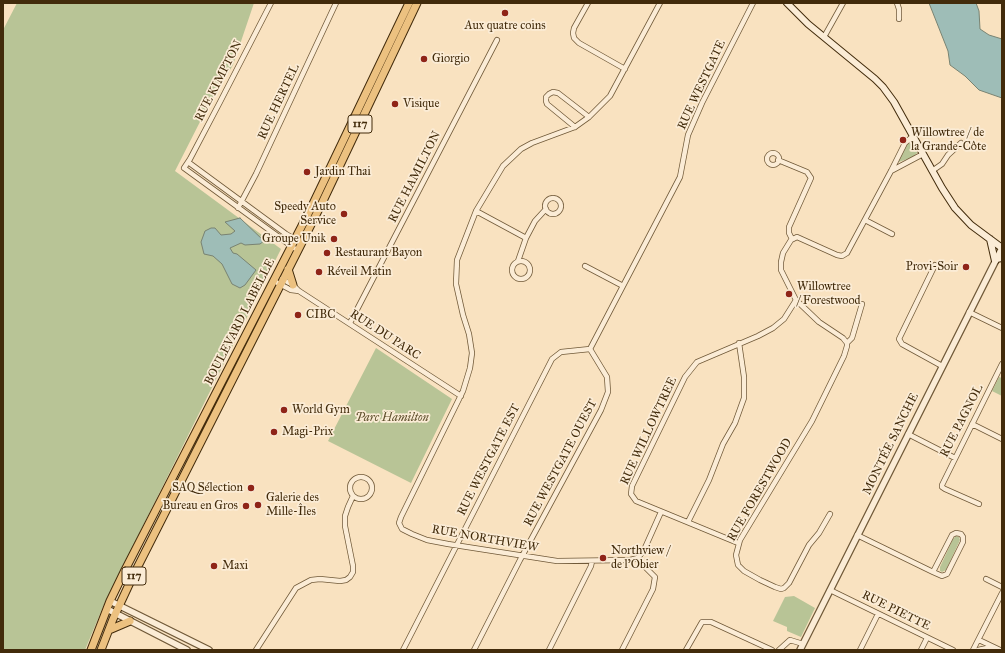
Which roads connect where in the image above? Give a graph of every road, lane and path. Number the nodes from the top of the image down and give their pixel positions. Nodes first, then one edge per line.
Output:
1 (271, 3) edge
2 (336, 3) edge
3 (408, 3) edge
4 (417, 3) edge
5 (588, 3) edge
6 (660, 3) edge
7 (753, 3) edge
8 (787, 3) edge
9 (843, 3) edge
10 (897, 3) edge
11 (899, 19) dead end
12 (824, 37) junction
13 (497, 40) dead end
14 (625, 69) junction
15 (589, 117) junction
16 (575, 126) junction
17 (913, 136) junction
18 (961, 143) dead end
19 (923, 154) junction
20 (778, 160) dead end
21 (188, 162) junction
22 (891, 171) junction
23 (932, 171) junction
24 (242, 202) junction
25 (238, 208) junction
26 (546, 209) dead end
27 (476, 211) junction
28 (865, 220) junction
29 (892, 234) dead end
30 (526, 238) junction
31 (792, 238) junction
32 (295, 239) junction
33 (990, 239) junction
34 (302, 243) junction
35 (295, 248) junction
36 (1002, 248) edge
37 (998, 260) edge
38 (518, 261) junction
39 (935, 265) dead end
40 (585, 266) dead end
41 (288, 269) junction
42 (275, 278) junction
43 (282, 282) junction
44 (293, 285) junction
45 (623, 286) junction
46 (299, 291) junction
47 (796, 300) junction
48 (862, 304) dead end
49 (969, 312) junction
50 (350, 323) junction
51 (1002, 328) edge
52 (847, 342) junction
53 (739, 343) junction
54 (590, 349) junction
55 (1002, 364) edge
56 (942, 366) junction
57 (461, 396) junction
58 (972, 424) junction
59 (908, 434) junction
60 (1002, 439) edge
61 (955, 458) junction
62 (353, 496) junction
63 (979, 504) dead end
64 (661, 512) junction
65 (830, 514) dead end
66 (688, 522) junction
67 (857, 535) junction
68 (738, 543) junction
69 (457, 545) junction
70 (523, 555) junction
71 (637, 559) junction
72 (592, 561) junction
73 (933, 572) junction
74 (986, 580) dead end
75 (1002, 587) edge
76 (830, 590) junction
77 (1002, 593) edge
78 (110, 601) junction
79 (119, 605) junction
80 (107, 609) junction
81 (116, 614) junction
82 (878, 614) junction
83 (130, 621) junction
84 (109, 630) junction
85 (927, 638) junction
86 (979, 640) junction
87 (802, 647) edge
88 (994, 647) junction
89 (91, 650) edge
90 (101, 650) edge
91 (187, 650) edge
92 (208, 650) edge
93 (256, 650) edge
94 (403, 650) edge
95 (474, 650) edge
96 (549, 650) edge
97 (622, 650) edge
98 (686, 650) edge
99 (772, 650) edge
100 (779, 650) edge
101 (860, 650) edge
102 (921, 650) edge
103 (953, 650) edge
104 (973, 650) edge
105 (978, 650) edge
106 (1000, 650) edge

1 - 21 street, RUE KIMPTON
2 - 24 street, RUE HERTEL
3 - 32 main road, BOULEVARD LABELLE / 117
4 - 34 main road, BOULEVARD LABELLE / 117
5 - 14 street
6 - 14 street
7 - 45 street, RUE WESTGATE
8 - 12 main road
9 - 12 street
10 - 11 street
12 - 17 main road
13 - 50 street, RUE HAMILTON
14 - 15 street
15 - 16 street
15 - 16 street
16 - 27 street
17 - 19 main road
17 - 22 street
18 - 23 street
19 - 22 street
19 - 23 main road
20 - 31 street
21 - 24 street
21 - 25 street, RUE KIMPTON
22 - 28 street
23 - 33 main road
24 - 25 street, RUE HERTEL
24 - 32 street
25 - 35 street
26 - 30 street
27 - 30 street
27 - 57 street
28 - 29 street
28 - 31 street
30 - 38 street
31 - 47 street
32 - 34 street
32 - 35 main road, BOULEVARD LABELLE / 117
33 - 36 main road
33 - 37 main road
34 - 35 main road, BOULEVARD LABELLE / 117
35 - 41 main road, BOULEVARD LABELLE / 117
35 - 42 main road, BOULEVARD LABELLE / 117
36 - 37 street, MONTÉE SANCHE
37 - 49 street, MONTÉE SANCHE
38 - 38 street
39 - 56 street
40 - 45 street
41 - 43 main road, BOULEVARD LABELLE / 117
41 - 44 main road
42 - 43 street, RUE DU PARC
42 - 78 main road, BOULEVARD LABELLE / 117
43 - 44 street, RUE DU PARC
43 - 46 street, RUE DU PARC
43 - 79 main road, BOULEVARD LABELLE / 117
44 - 46 street, RUE DU PARC
45 - 54 street, RUE WESTGATE
46 - 50 street, RUE DU PARC
47 - 52 street
47 - 53 street, RUE WILLOWTREE
48 - 52 street, RUE FORESTWOOD
49 - 51 street
49 - 56 street, MONTÉE SANCHE
50 - 57 street, RUE DU PARC
52 - 68 street, RUE FORESTWOOD
53 - 64 street, RUE WILLOWTREE
53 - 66 street
54 - 69 street, RUE WESTGATE EST
54 - 70 street, RUE WESTGATE OUEST
55 - 58 street, RUE PAGNOL
56 - 59 street, MONTÉE SANCHE
57 - 69 street, RUE NORTHVIEW
58 - 60 street
58 - 61 street, RUE PAGNOL
59 - 61 street
59 - 67 street, MONTÉE SANCHE
61 - 63 street, RUE PAGNOL
62 - 62 street
62 - 93 street
64 - 66 street, RUE WILLOWTREE
64 - 71 street
65 - 68 street, RUE FORESTWOOD
66 - 68 street, RUE WILLOWTREE
67 - 73 street
67 - 76 street, MONTÉE SANCHE
69 - 70 street, RUE NORTHVIEW
69 - 94 street, RUE WESTGATE EST
70 - 72 street, RUE NORTHVIEW
70 - 95 street, RUE WESTGATE OUEST
71 - 72 street, RUE NORTHVIEW
71 - 97 street
72 - 96 street
73 - 73 street
74 - 75 street
76 - 82 street, RUE PIETTE
76 - 87 street, MONTÉE SANCHE
77 - 86 street
78 - 79 street
78 - 80 main road, BOULEVARD LABELLE / 117
79 - 81 main road, BOULEVARD LABELLE / 117
79 - 92 street
80 - 81 street
80 - 89 main road, BOULEVARD LABELLE / 117
81 - 83 street
81 - 84 main road, BOULEVARD LABELLE / 117
82 - 85 street, RUE PIETTE
82 - 101 street
83 - 84 main road
83 - 91 street
84 - 90 main road, BOULEVARD LABELLE / 117
85 - 102 street
85 - 103 street, RUE PIETTE
86 - 88 street
86 - 104 street
87 - 100 street
88 - 105 street
88 - 106 street
98 - 99 street

